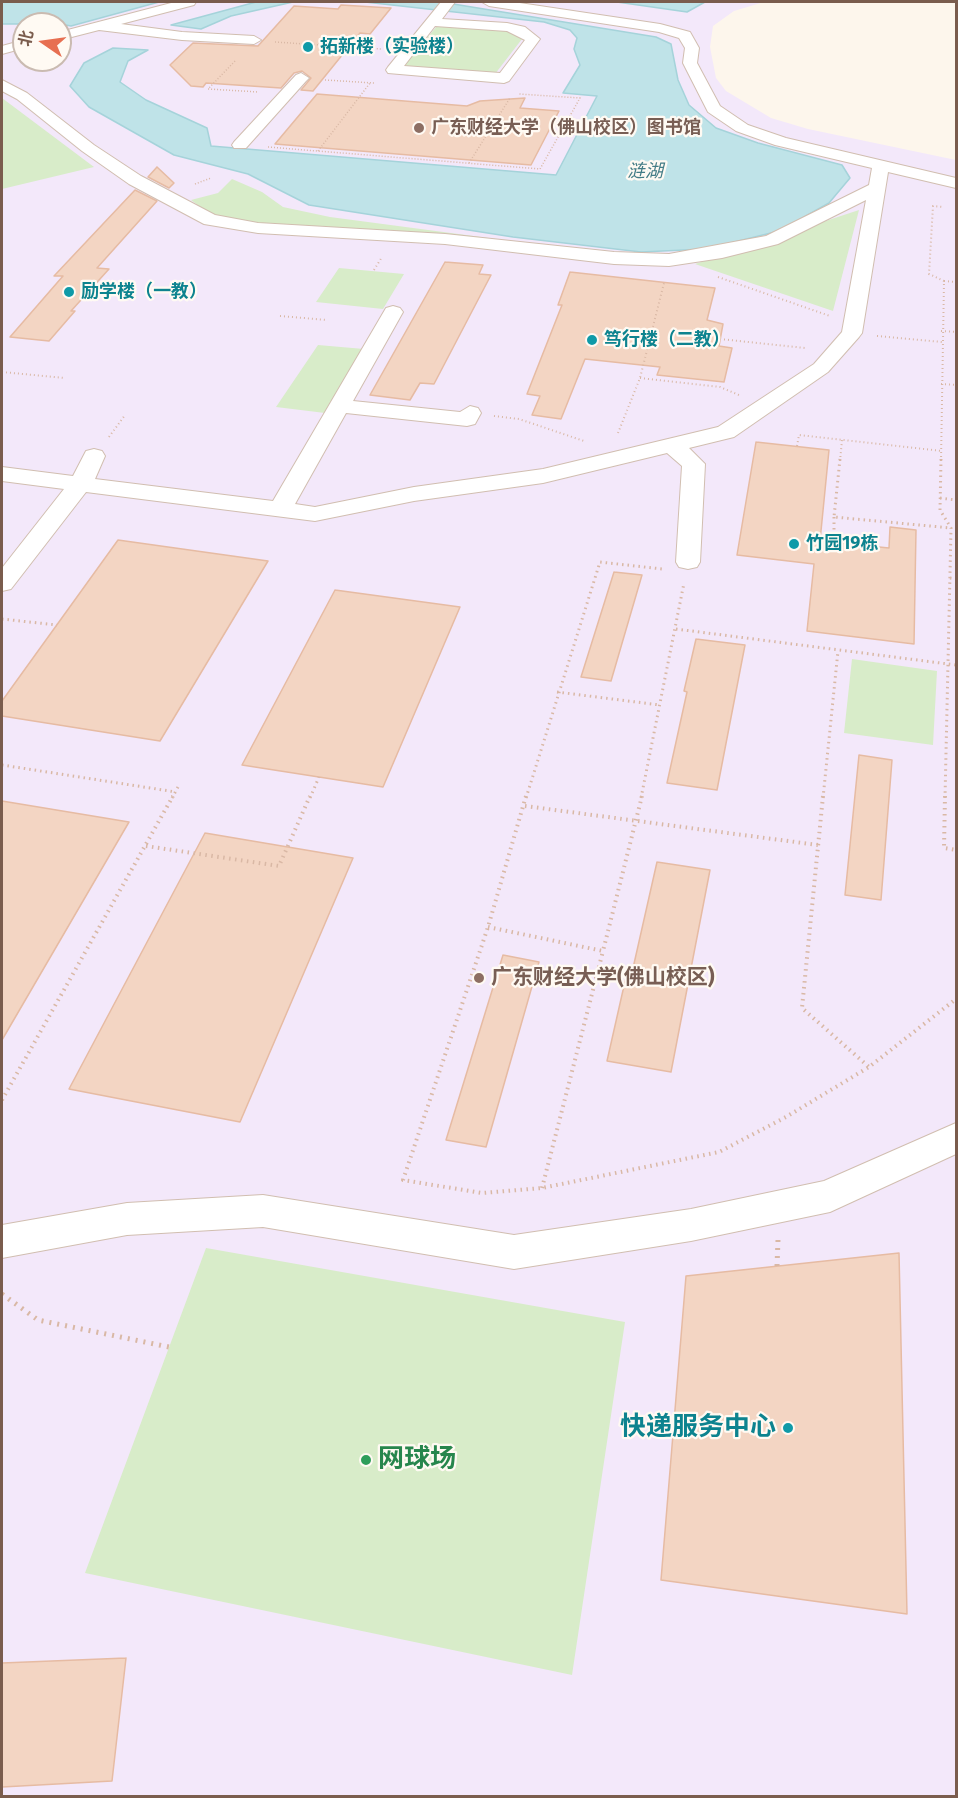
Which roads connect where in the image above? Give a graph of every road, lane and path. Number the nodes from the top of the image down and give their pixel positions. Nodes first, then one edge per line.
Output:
1 (189, 2) edge
2 (489, 2) edge
3 (440, 12) edge
4 (100, 26) junction
5 (72, 33) edge
6 (254, 40) junction
7 (409, 51) junction
8 (301, 78) joint
9 (371, 83) junction
10 (382, 84) dead end
11 (2, 85) edge
12 (286, 94) junction
13 (240, 145) joint
14 (317, 151) junction
15 (469, 164) junction
16 (881, 166) junction
17 (957, 183) edge
18 (876, 188) junction
19 (943, 207) dead end
20 (669, 260) junction
21 (944, 281) junction
22 (957, 282) edge
23 (664, 283) dead end
24 (393, 312) dead end
25 (821, 313) dead end
26 (280, 316) dead end
27 (327, 320) dead end
28 (941, 331) junction
29 (957, 332) edge
30 (852, 333) junction
31 (720, 339) dead end
32 (942, 342) junction
33 (805, 348) dead end
34 (2, 372) edge
35 (64, 378) dead end
36 (640, 378) junction
37 (941, 384) junction
38 (957, 385) edge
39 (339, 406) junction
40 (767, 406) junction
41 (470, 413) joint
42 (842, 440) junction
43 (673, 446) junction
44 (797, 446) dead end
45 (942, 451) junction
46 (601, 453) junction
47 (94, 456) dead end
48 (2, 474) edge
49 (81, 483) junction
50 (940, 498) junction
51 (957, 500) edge
52 (280, 509) junction
53 (834, 516) junction
54 (951, 528) junction
55 (834, 542) dead end
56 (687, 567) junction
57 (950, 578) junction
58 (957, 579) edge
59 (2, 584) edge
60 (2, 619) edge
61 (57, 625) dead end
62 (676, 629) junction
63 (838, 651) junction
64 (947, 664) junction
65 (957, 665) edge
66 (557, 692) junction
67 (660, 705) junction
68 (2, 765) edge
69 (319, 777) dead end
70 (525, 806) junction
71 (637, 820) junction
72 (818, 845) junction
73 (146, 846) junction
74 (957, 850) edge
75 (488, 927) junction
76 (603, 951) junction
77 (957, 999) edge
78 (869, 1067) junction
79 (2, 1100) edge
80 (957, 1138) edge
81 (542, 1188) junction
82 (2, 1242) edge
83 (2, 1294) edge
84 (169, 1347) dead end

1 - 4 street
2 - 16 street
3 - 7 street
3 - 7 street
4 - 5 street
4 - 6 street
6 - 7 path
6 - 12 path
8 - 9 path
8 - 12 street
9 - 10 path
9 - 14 path
11 - 20 street
12 - 13 street
13 - 14 path
14 - 15 path
15 - 15 path
16 - 17 street
16 - 18 street
18 - 20 street
18 - 30 street
19 - 21 path
20 - 25 path
21 - 22 path
21 - 28 path
23 - 36 path
24 - 39 street
26 - 27 path
28 - 29 path
28 - 32 path
30 - 32 path
30 - 40 street
31 - 33 path
32 - 37 path
34 - 35 path
36 - 40 path
36 - 46 path
37 - 38 path
37 - 45 path
39 - 41 street
39 - 52 street
40 - 43 street
41 - 46 path
42 - 44 path
42 - 45 path
42 - 53 path
43 - 46 street
43 - 56 street
45 - 50 path
46 - 52 street
47 - 49 street
48 - 49 street
49 - 52 street
49 - 59 street
50 - 51 path
50 - 54 path
53 - 54 path
53 - 55 path
54 - 57 path
56 - 62 path
56 - 66 path
57 - 58 path
57 - 64 path
60 - 61 path
62 - 63 path
62 - 67 path
63 - 64 path
63 - 72 path
64 - 65 path
64 - 74 path
66 - 67 path
66 - 70 path
67 - 71 path
68 - 73 path
69 - 73 path
70 - 71 path
70 - 75 path
71 - 72 path
71 - 76 path
72 - 78 path
73 - 79 path
75 - 76 path
75 - 81 path
76 - 81 path
77 - 78 path
78 - 81 path
80 - 82 street
83 - 84 path

